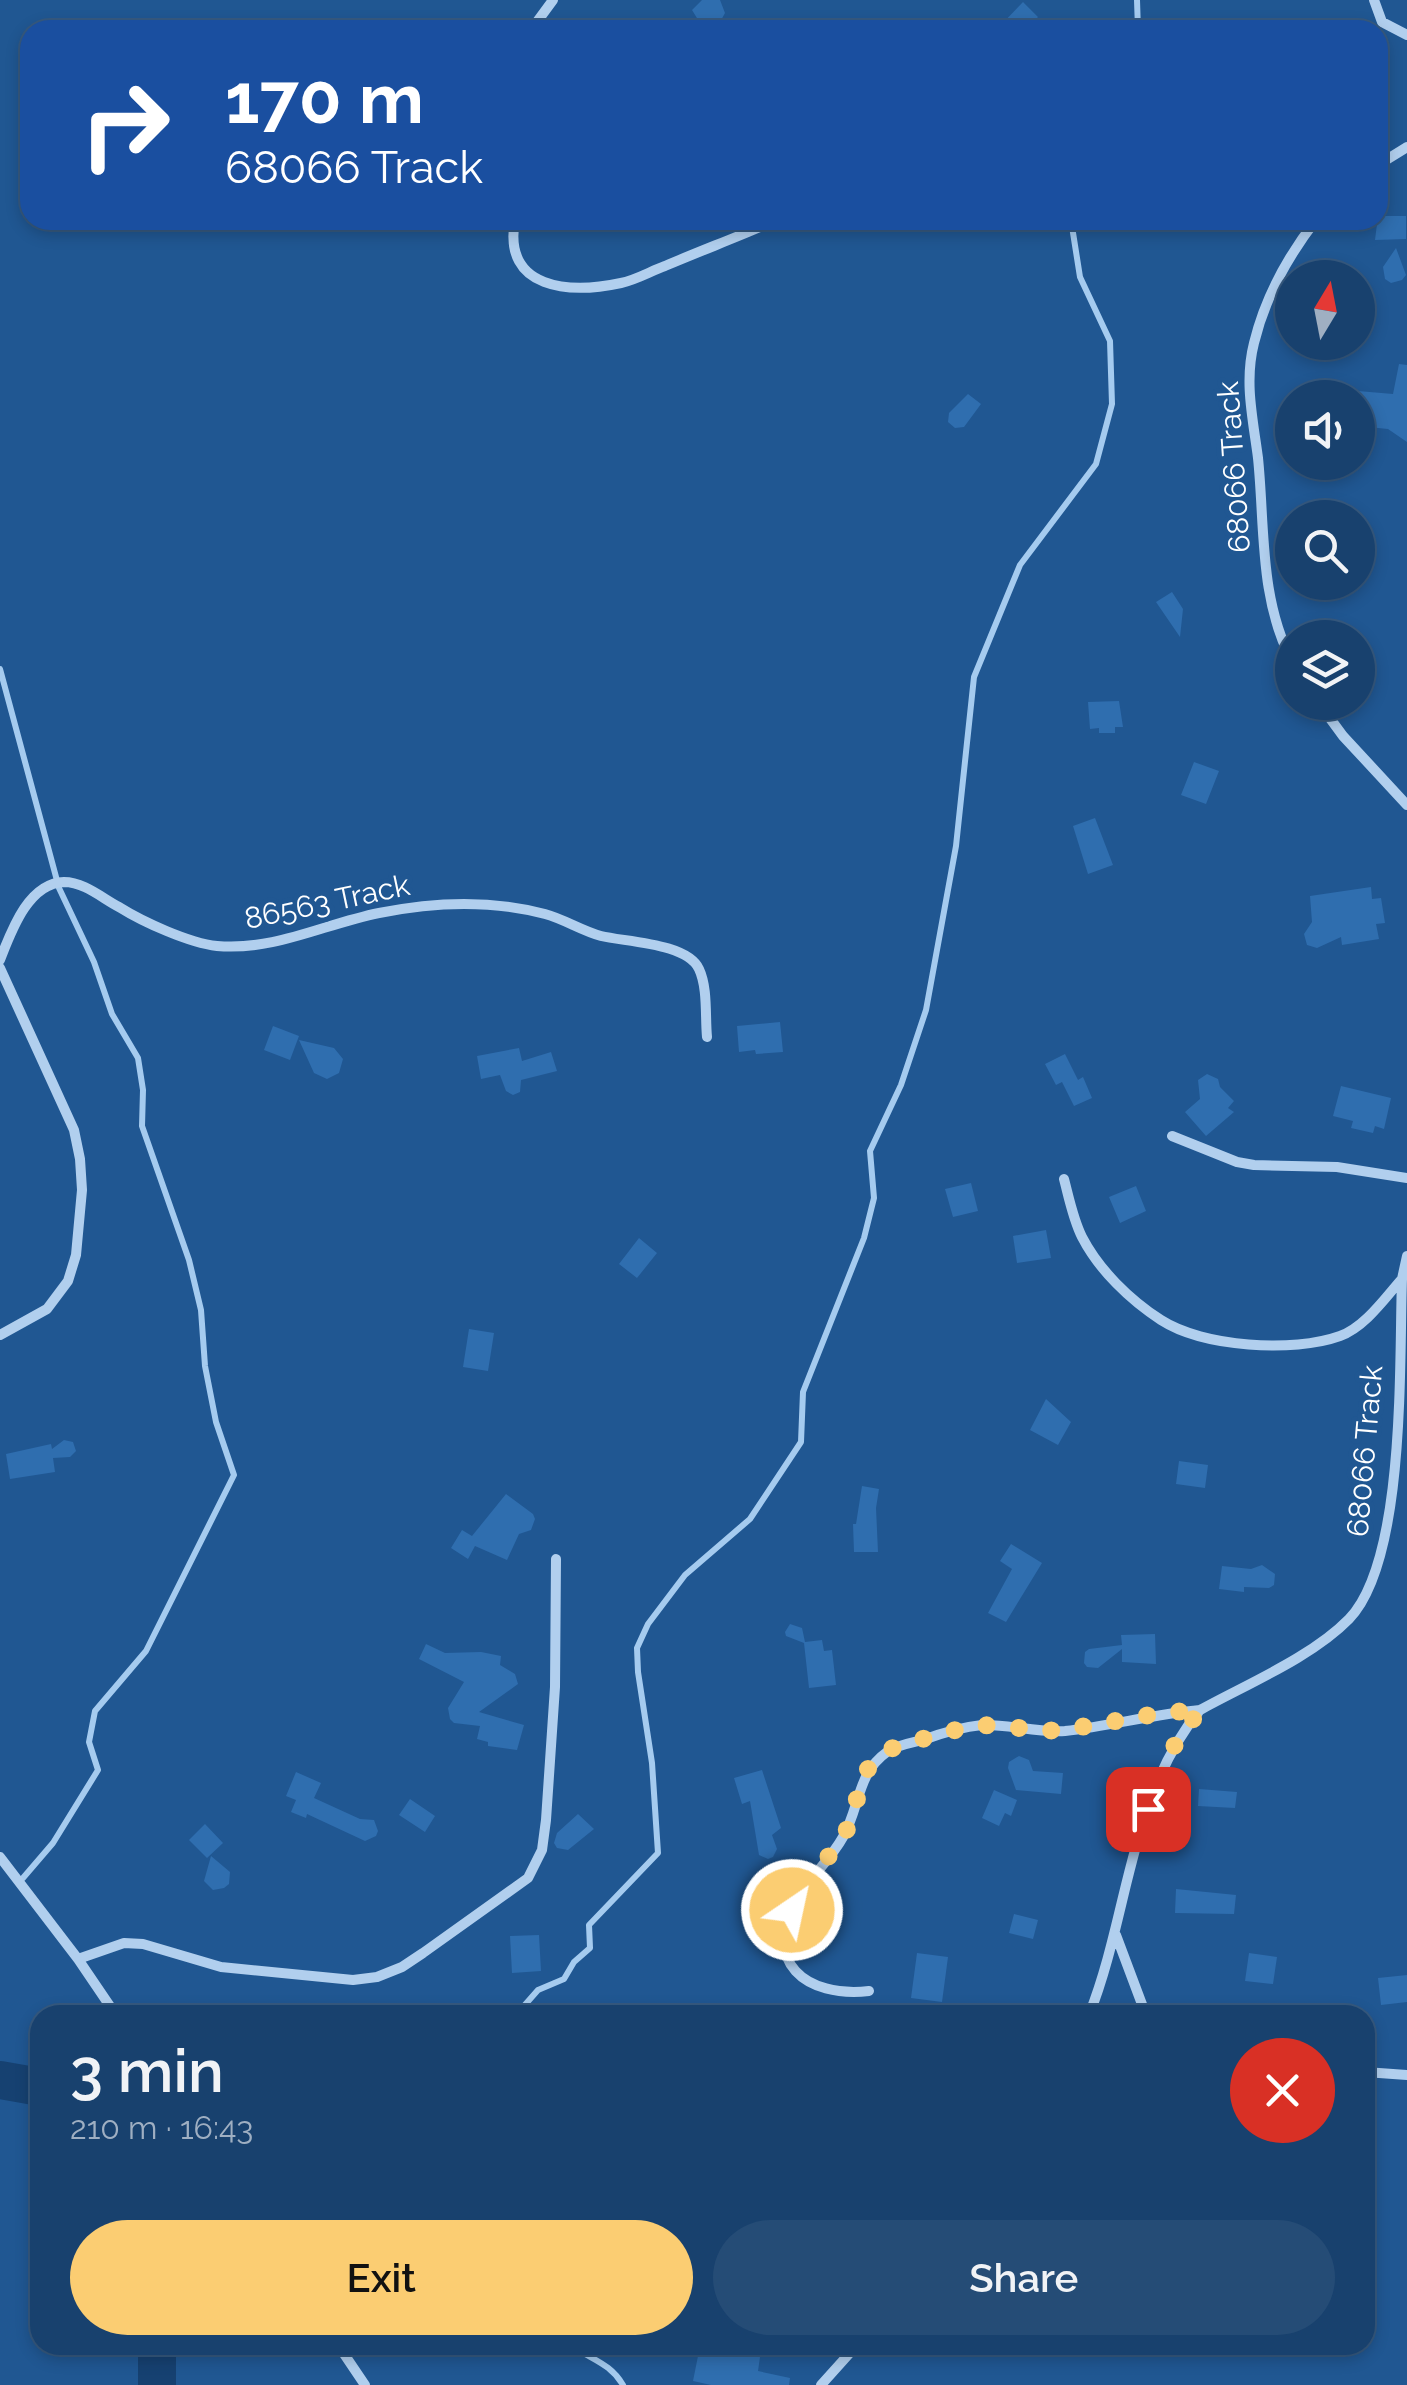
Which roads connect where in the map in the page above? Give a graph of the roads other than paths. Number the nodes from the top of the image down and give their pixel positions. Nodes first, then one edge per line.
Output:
1 (515, 230) edge
2 (753, 230) edge
3 (1309, 230) edge
4 (1276, 620) edge
5 (1331, 720) edge
6 (1407, 806) edge
7 (0, 960) edge
8 (0, 968) edge
9 (707, 1037) dead end
10 (1172, 1136) dead end
11 (1407, 1178) edge
12 (1064, 1179) dead end
13 (1407, 1256) edge
14 (1402, 1279) junction
15 (0, 1335) edge
16 (1403, 1343) edge
17 (556, 1559) dead end
18 (1200, 1710) junction
19 (0, 1857) edge
20 (1116, 1934) junction
21 (78, 1958) junction
22 (870, 1990) dead end
23 (109, 2005) edge
24 (1091, 2005) edge
25 (1142, 2005) edge
26 (1375, 2073) edge
27 (1407, 2075) edge
28 (345, 2355) edge
29 (848, 2355) edge
30 (365, 2385) edge
31 (820, 2385) edge

1 - 2 street
3 - 4 street, 68066 Track
5 - 6 street
7 - 9 street, 86563 Track
8 - 15 street
10 - 11 street
12 - 14 street
13 - 14 street, 68066 Track
14 - 16 street, 68066 Track
16 - 18 street, 68066 Track
17 - 21 street
18 - 20 street, 68066 Track
18 - 22 street
19 - 21 street
20 - 24 street, 68066 Track
20 - 25 street
21 - 23 street
26 - 27 street
28 - 30 street
29 - 31 street

